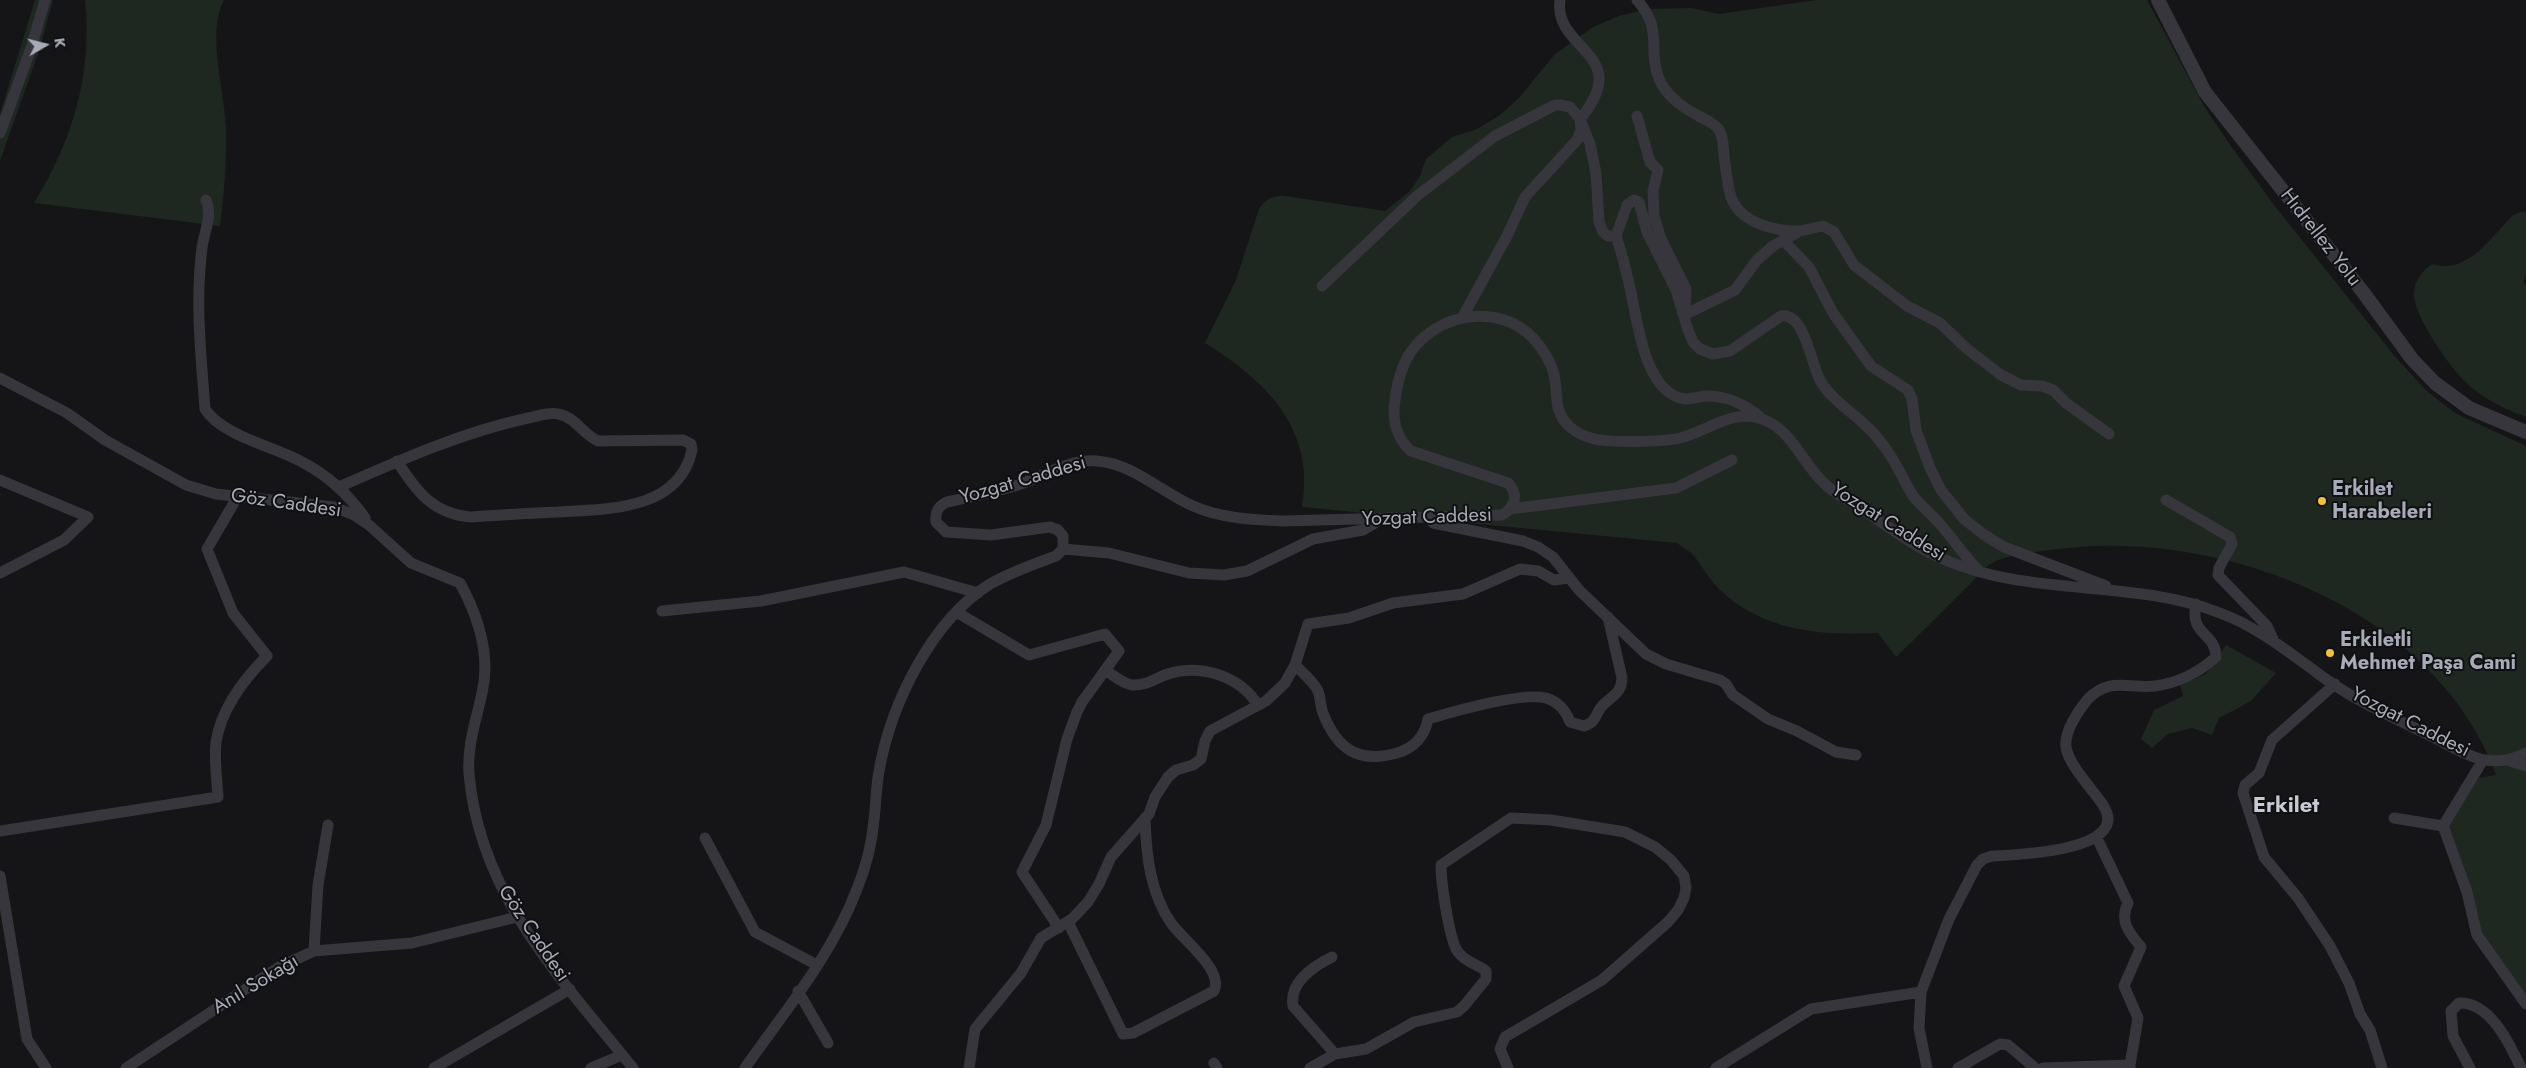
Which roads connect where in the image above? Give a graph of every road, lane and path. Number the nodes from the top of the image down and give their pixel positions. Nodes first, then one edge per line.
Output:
1 (45, 0) edge
2 (1560, 0) edge
3 (1637, 0) edge
4 (2158, 0) edge
5 (1637, 116) dead end
6 (1580, 119) junction
7 (0, 133) edge
8 (206, 200) dead end
9 (1800, 231) junction
10 (1616, 236) junction
11 (1783, 240) junction
12 (1322, 286) dead end
13 (1684, 315) junction
14 (1462, 318) junction
15 (0, 378) edge
16 (1762, 419) junction
17 (2526, 432) edge
18 (2109, 434) dead end
19 (1732, 460) dead end
20 (397, 461) junction
21 (0, 480) edge
22 (338, 487) junction
23 (238, 496) junction
24 (2166, 500) dead end
25 (1510, 509) junction
26 (1412, 519) junction
27 (1380, 520) junction
28 (369, 525) junction
29 (1060, 553) junction
30 (0, 572) edge
31 (1980, 572) junction
32 (1569, 578) junction
33 (2118, 590) junction
34 (978, 593) junction
35 (2196, 604) junction
36 (662, 611) dead end
37 (958, 612) junction
38 (1608, 617) junction
39 (2273, 639) junction
40 (1295, 665) junction
41 (1105, 670) junction
42 (2335, 684) junction
43 (1258, 705) junction
44 (2526, 753) edge
45 (1856, 755) dead end
46 (2483, 760) junction
47 (2510, 761) junction
48 (2526, 766) edge
49 (1145, 818) junction
50 (2394, 818) dead end
51 (328, 826) dead end
52 (2443, 826) junction
53 (0, 831) edge
54 (705, 838) dead end
55 (2097, 838) junction
56 (0, 876) edge
57 (517, 917) junction
58 (1064, 925) junction
59 (5, 935) edge
60 (314, 950) junction
61 (1332, 957) dead end
62 (816, 965) junction
63 (570, 988) junction
64 (798, 991) junction
65 (1922, 992) junction
66 (2526, 1004) edge
67 (828, 1043) dead end
68 (1335, 1054) junction
69 (622, 1055) junction
70 (2130, 1067) edge
71 (46, 1068) edge
72 (126, 1068) edge
73 (434, 1068) edge
74 (591, 1068) edge
75 (633, 1068) edge
76 (745, 1068) edge
77 (969, 1068) edge
78 (1310, 1068) edge
79 (1508, 1068) edge
80 (1716, 1068) edge
81 (1927, 1068) edge
82 (1958, 1068) edge
83 (2035, 1068) edge
84 (2043, 1068) edge
85 (2382, 1068) edge
86 (2470, 1068) edge
87 (2521, 1068) edge

1 - 7 street
2 - 6 street
3 - 9 street
4 - 17 street, Hıdrellez Yolu
5 - 13 street
6 - 10 street
6 - 12 street
6 - 14 street
8 - 22 street
9 - 11 street
9 - 18 street
10 - 13 street
10 - 16 street
11 - 13 street
11 - 33 street
13 - 31 street
14 - 16 street, Yozgat Caddesi
14 - 25 street, Yozgat Caddesi
15 - 23 street, Göz Caddesi
16 - 31 street, Yozgat Caddesi
19 - 25 street
20 - 20 street
20 - 22 street
21 - 30 street
22 - 28 street
23 - 28 street, Göz Caddesi
23 - 53 street
24 - 39 street
25 - 26 street, Yozgat Caddesi
26 - 27 street, Yozgat Caddesi
26 - 32 street
27 - 29 street
27 - 29 street, Yozgat Caddesi
28 - 57 street, Göz Caddesi
29 - 34 street
31 - 33 street, Yozgat Caddesi
32 - 38 street
32 - 40 street
33 - 35 street, Yozgat Caddesi
34 - 36 street
34 - 37 street
35 - 39 street, Yozgat Caddesi
35 - 55 street
37 - 41 street
37 - 62 street
38 - 40 street
38 - 45 street
39 - 42 street, Yozgat Caddesi
40 - 43 street
41 - 43 street
41 - 58 street
42 - 46 street, Yozgat Caddesi
42 - 85 street
43 - 49 street
44 - 47 street
46 - 47 street
46 - 52 street
47 - 48 street
49 - 58 street
49 - 58 street
50 - 52 street
51 - 60 street
52 - 66 street
54 - 62 street
55 - 65 street
55 - 70 street
56 - 59 street
57 - 60 street, Anıl Sokağı
57 - 63 street, Göz Caddesi
58 - 77 street
59 - 71 street
60 - 72 street, Anıl Sokağı
61 - 68 street
62 - 64 street
63 - 69 street, Göz Caddesi
63 - 73 street
64 - 67 street
64 - 76 street
65 - 80 street
65 - 81 street
68 - 78 street
68 - 79 street
69 - 74 street
69 - 75 street, Göz Caddesi
70 - 84 street
82 - 83 street
86 - 87 street

